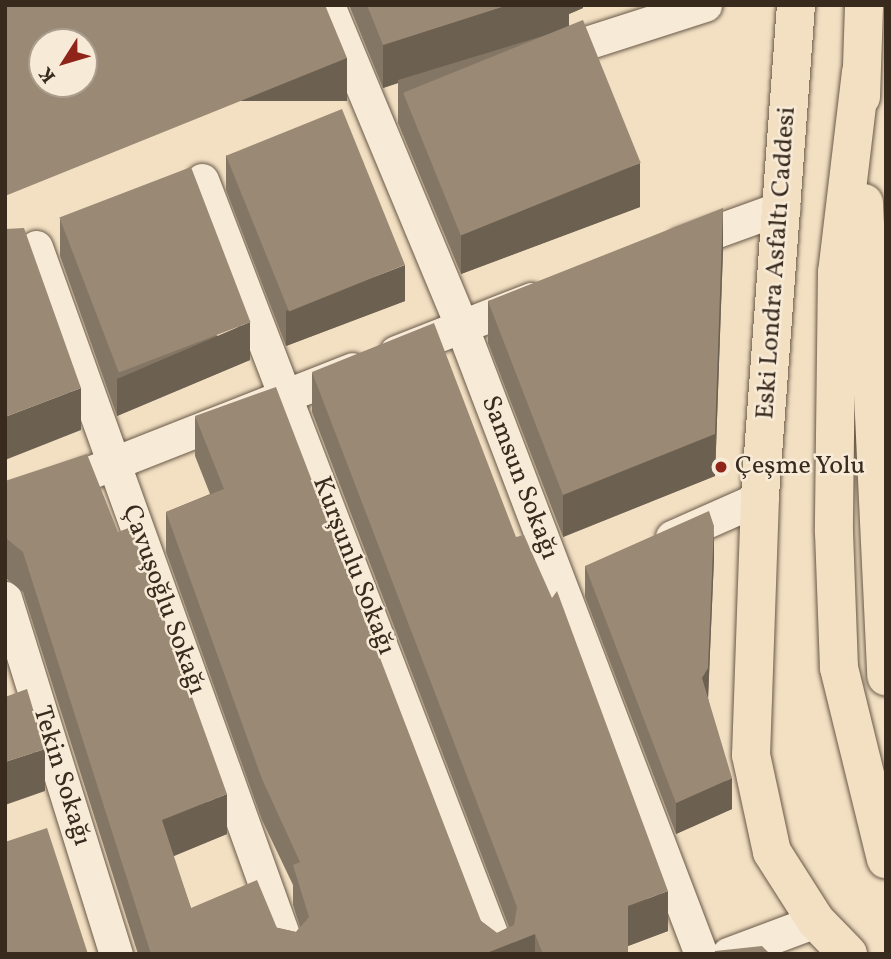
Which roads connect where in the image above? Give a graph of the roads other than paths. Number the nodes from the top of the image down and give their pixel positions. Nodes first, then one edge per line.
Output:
1 (328, 5) edge
2 (705, 5) edge
3 (773, 5) edge
4 (796, 5) edge
5 (864, 5) edge
6 (520, 65) edge
7 (861, 72) junction
8 (790, 83) junction
9 (388, 107) junction
10 (338, 126) edge
11 (202, 180) dead end
12 (783, 206) junction
13 (34, 247) edge
14 (654, 254) edge
15 (564, 287) edge
16 (461, 325) junction
17 (289, 395) junction
18 (114, 464) junction
19 (760, 498) junction
20 (5, 506) edge
21 (636, 553) edge
22 (5, 598) edge
23 (886, 676) edge
24 (886, 859) edge
25 (816, 921) junction
26 (116, 954) edge
27 (290, 954) edge
28 (499, 954) edge
29 (701, 954) edge
30 (728, 954) edge
31 (848, 954) edge

1 - 9 street, Samsun Sokağı
2 - 6 street
3 - 8 main road
4 - 8 main road, Eski Londra Asfaltı Caddesi
5 - 7 main road
7 - 23 main road
7 - 24 main road
8 - 12 main road, Eski Londra Asfaltı Caddesi
9 - 10 street
9 - 16 street, Samsun Sokağı
11 - 17 street, Kurşunlu Sokağı
12 - 14 street
12 - 19 main road, Eski Londra Asfaltı Caddesi
13 - 18 street, Çavuşoğlu Sokağı
15 - 16 street
16 - 17 street
16 - 29 street, Samsun Sokağı
17 - 18 street
17 - 28 street, Kurşunlu Sokağı
18 - 20 street
18 - 27 street, Çavuşoğlu Sokağı
19 - 21 street
19 - 25 main road, Eski Londra Asfaltı Caddesi
22 - 26 street, Tekin Sokağı
25 - 30 street
25 - 31 main road, Eski Londra Asfaltı Caddesi

